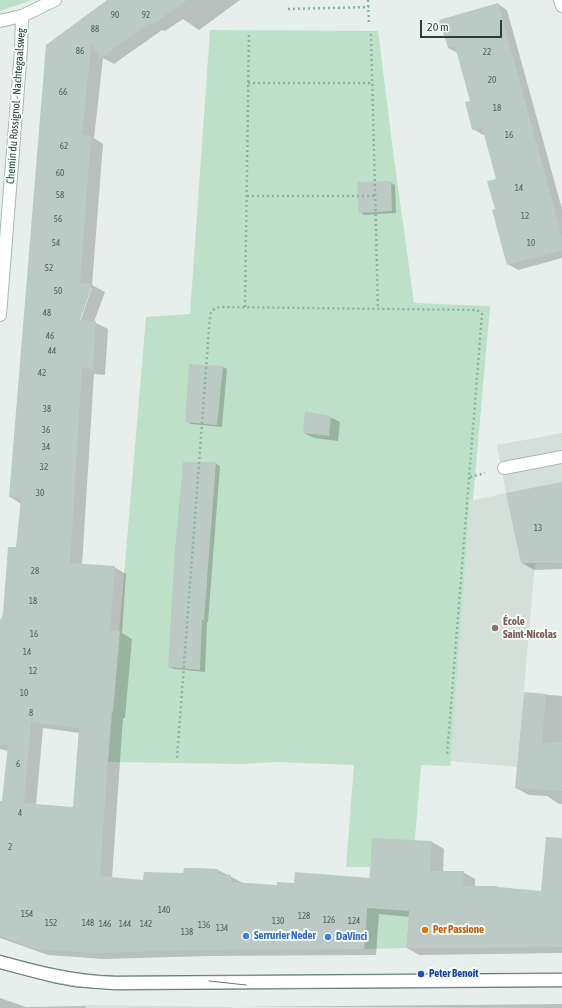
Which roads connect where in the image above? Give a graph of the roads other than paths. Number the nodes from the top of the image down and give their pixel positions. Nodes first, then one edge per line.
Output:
1 (55, 0) edge
2 (560, 0) edge
3 (562, 6) edge
4 (22, 16) junction
5 (0, 21) edge
6 (0, 315) edge
7 (562, 457) edge
8 (504, 468) dead end
9 (0, 962) edge
10 (562, 980) edge

1 - 4 street
2 - 3 street
4 - 5 street
4 - 6 street, Chemin du Rossignol - Nachtegaalsweg
7 - 8 street
9 - 10 street

